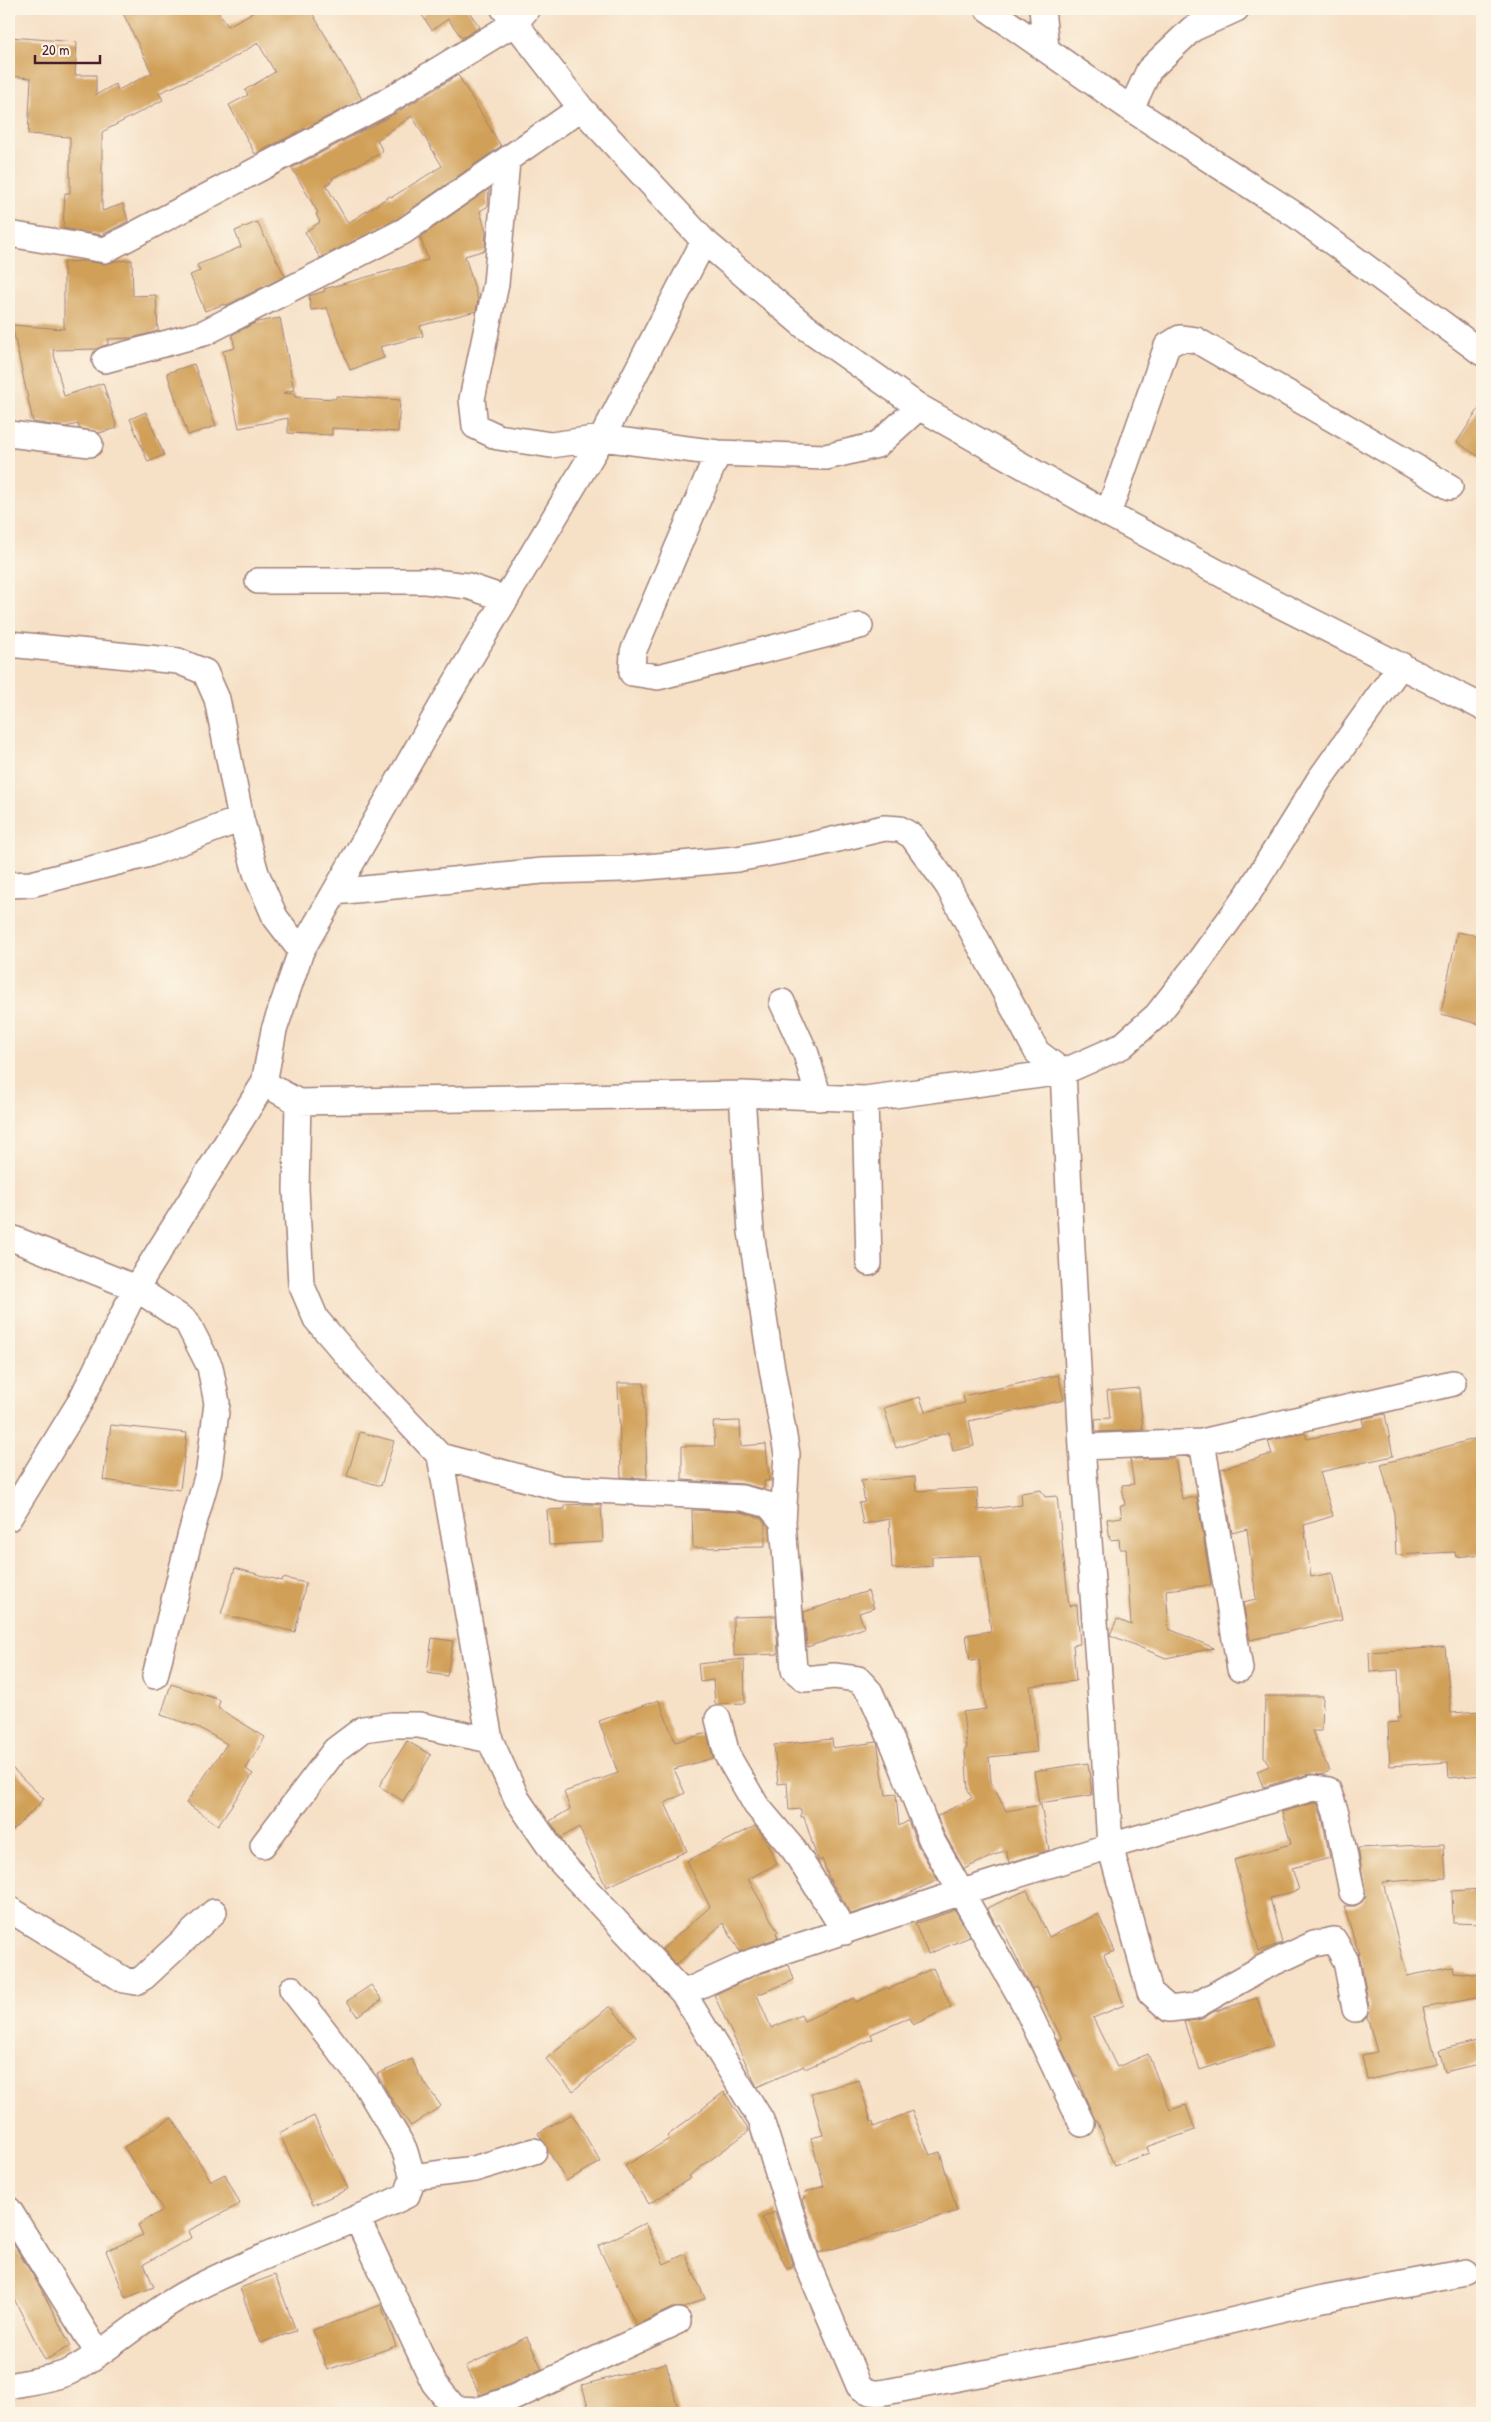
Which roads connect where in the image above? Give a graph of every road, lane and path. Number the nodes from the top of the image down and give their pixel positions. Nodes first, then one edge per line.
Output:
1 (988, 9) edge
2 (1042, 9) edge
3 (1236, 9) edge
4 (516, 13) edge
5 (1046, 48) junction
6 (581, 108) junction
7 (1131, 110) junction
8 (507, 161) junction
9 (9, 234) edge
10 (704, 241) junction
11 (1482, 353) edge
12 (104, 360) dead end
13 (919, 407) junction
14 (9, 434) edge
15 (602, 438) junction
16 (90, 444) dead end
17 (718, 453) junction
18 (1450, 487) dead end
19 (1108, 514) junction
20 (258, 581) dead end
21 (506, 599) junction
22 (860, 626) dead end
23 (9, 644) edge
24 (1402, 666) junction
25 (1482, 708) edge
26 (241, 819) junction
27 (9, 885) edge
28 (335, 892) junction
29 (301, 951) junction
30 (782, 1002) dead end
31 (1063, 1072) junction
32 (264, 1083) junction
33 (742, 1094) junction
34 (820, 1098) junction
35 (865, 1099) junction
36 (298, 1102) junction
37 (9, 1236) edge
38 (869, 1263) dead end
39 (136, 1288) junction
40 (1453, 1383) dead end
41 (1202, 1442) junction
42 (1082, 1447) junction
43 (440, 1456) junction
44 (9, 1518) edge
45 (783, 1522) junction
46 (1240, 1669) dead end
47 (155, 1676) dead end
48 (718, 1719) dead end
49 (490, 1740) junction
50 (263, 1845) dead end
51 (1110, 1846) junction
52 (1352, 1892) dead end
53 (959, 1893) junction
54 (9, 1909) edge
55 (214, 1912) dead end
56 (845, 1932) junction
57 (292, 1989) dead end
58 (683, 1992) junction
59 (1355, 2009) dead end
60 (1082, 2124) dead end
61 (534, 2151) dead end
62 (413, 2178) junction
63 (9, 2210) edge
64 (358, 2220) junction
65 (1466, 2272) dead end
66 (678, 2321) dead end
67 (98, 2353) junction
68 (9, 2386) edge

1 - 5 street
2 - 5 street
3 - 7 street
4 - 6 street
4 - 9 street
5 - 7 street
6 - 8 street
6 - 10 street
7 - 11 street
8 - 12 street
8 - 15 street
10 - 13 street
10 - 15 street
13 - 17 street
13 - 19 street
14 - 16 street
15 - 17 street
15 - 21 street
17 - 22 street
18 - 19 street
19 - 24 street
20 - 21 street
21 - 28 street
23 - 26 street
24 - 25 street
24 - 31 street
26 - 27 street
26 - 29 street
28 - 29 street
28 - 31 street
29 - 32 street
30 - 34 street
31 - 35 street
31 - 42 street
32 - 36 street
32 - 39 street
33 - 34 street
33 - 36 street
33 - 45 street
34 - 35 street
35 - 38 street
36 - 43 street
37 - 39 street
39 - 44 street
39 - 47 street
40 - 41 street
41 - 42 street
41 - 46 street
42 - 51 street
43 - 45 street
43 - 49 street
45 - 53 street
48 - 56 street
49 - 50 street
49 - 58 street
51 - 52 street
51 - 53 street
51 - 59 street
53 - 56 street
53 - 60 street
54 - 55 street
56 - 58 street
57 - 62 street
58 - 65 street
61 - 62 street
62 - 64 street
63 - 67 street
64 - 66 street
64 - 67 street
67 - 68 street

